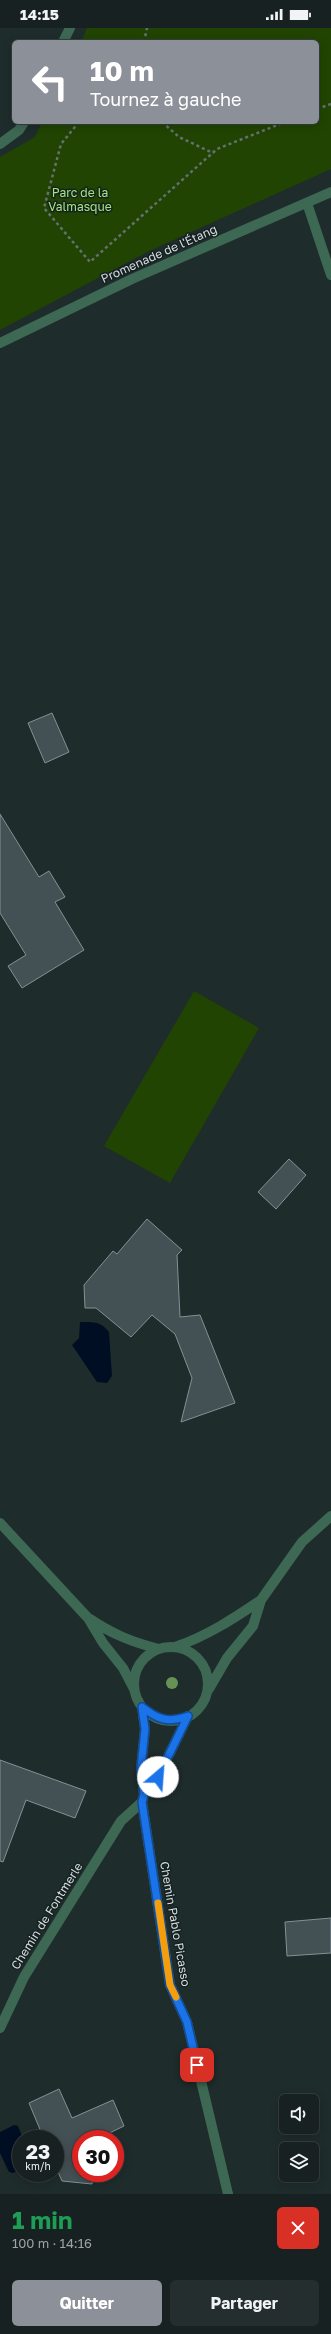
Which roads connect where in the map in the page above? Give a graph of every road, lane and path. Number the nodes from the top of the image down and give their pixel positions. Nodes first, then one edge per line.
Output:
1 (70, 28) edge
2 (147, 28) edge
3 (64, 40) edge
4 (144, 40) edge
5 (331, 104) edge
6 (319, 108) edge
7 (23, 124) edge
8 (77, 124) edge
9 (164, 124) edge
10 (280, 124) edge
11 (0, 144) edge
12 (213, 153) junction
13 (331, 192) edge
14 (308, 203) junction
15 (331, 275) edge
16 (0, 343) edge
17 (331, 1516) edge
18 (0, 1523) edge
19 (261, 1600) junction
20 (88, 1618) junction
21 (175, 1647) junction
22 (159, 1649) junction
23 (208, 1690) junction
24 (134, 1691) junction
25 (142, 1707) junction
26 (188, 1716) junction
27 (143, 1799) junction
28 (0, 2028) edge
29 (228, 2194) edge

1 - 3 street
2 - 4 path
5 - 6 path
7 - 11 street
8 - 12 path
9 - 12 path
10 - 12 path
13 - 14 street, Promenade de l'Étang
14 - 15 street
14 - 16 street, Promenade de l'Étang
17 - 19 street
18 - 20 street
19 - 21 street
19 - 23 street
20 - 22 street
20 - 24 street
21 - 22 street
21 - 23 street
22 - 24 street
23 - 26 street
24 - 25 street
25 - 26 street
25 - 27 street, Chemin Pablo Picasso
26 - 27 street
27 - 28 street, Chemin de Fontmerle
27 - 29 street, Chemin Pablo Picasso

